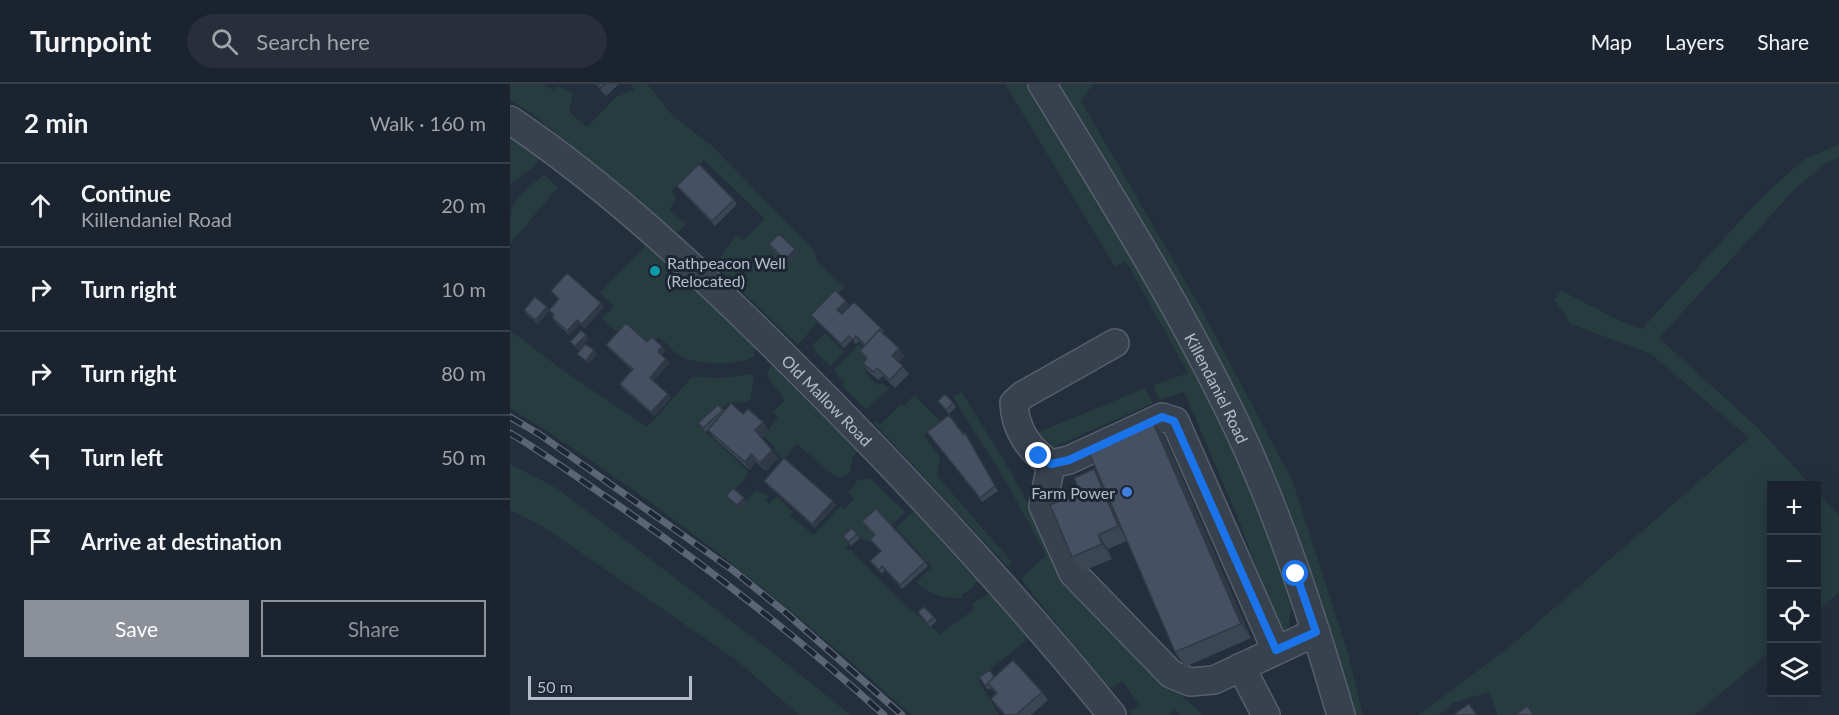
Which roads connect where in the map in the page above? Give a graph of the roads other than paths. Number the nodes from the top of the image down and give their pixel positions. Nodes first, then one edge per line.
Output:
1 (1042, 84) edge
2 (510, 120) edge
3 (1115, 343) dead end
4 (1051, 464) junction
5 (1316, 632) junction
6 (1276, 650) junction
7 (1241, 667) junction
8 (1111, 715) edge
9 (1266, 715) edge
10 (1341, 715) edge

1 - 5 street, Killendaniel Road
2 - 8 street, Old Mallow Road
3 - 4 street
4 - 6 street
4 - 7 street
5 - 6 street
5 - 10 street, Killendaniel Road
6 - 7 street
7 - 9 street

